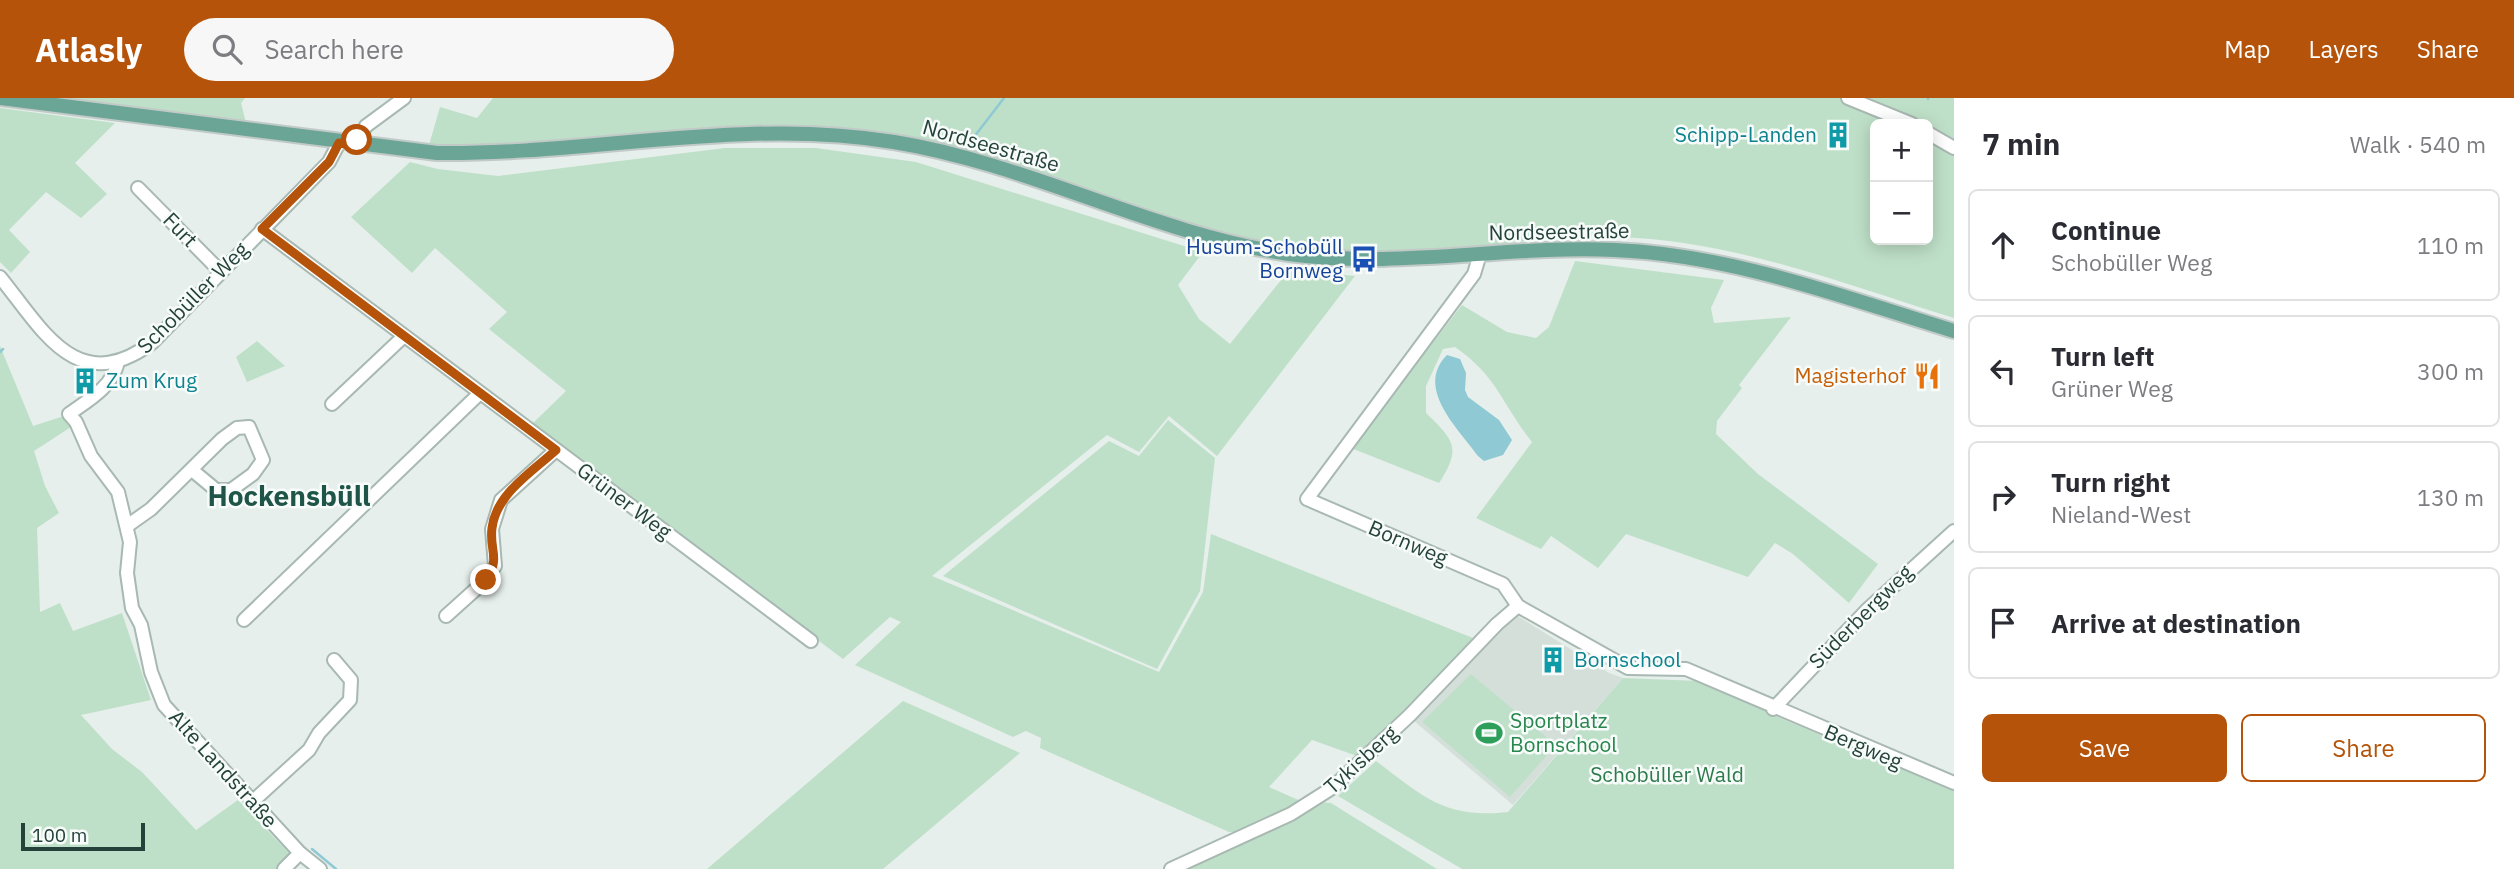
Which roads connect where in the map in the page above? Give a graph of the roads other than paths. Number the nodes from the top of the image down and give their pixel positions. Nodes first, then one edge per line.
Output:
1 (0, 98) edge
2 (404, 98) edge
3 (1848, 98) edge
4 (1900, 119) edge
5 (1933, 136) edge
6 (339, 143) junction
7 (355, 145) junction
8 (1954, 148) edge
9 (138, 188) dead end
10 (262, 229) junction
11 (1479, 254) junction
12 (221, 272) junction
13 (0, 277) edge
14 (1954, 331) edge
15 (403, 337) junction
16 (118, 362) junction
17 (479, 394) junction
18 (332, 404) dead end
19 (556, 450) junction
20 (192, 470) junction
21 (127, 526) junction
22 (1954, 531) edge
23 (1518, 606) junction
24 (446, 616) dead end
25 (244, 620) dead end
26 (811, 641) dead end
27 (334, 660) dead end
28 (1773, 709) junction
29 (1954, 783) edge
30 (252, 802) junction
31 (300, 853) junction
32 (284, 869) edge
33 (320, 869) edge
34 (1171, 869) edge

1 - 6 main road, Nordseestraße
2 - 7 street
3 - 4 street
5 - 8 street
6 - 7 main road, Nordseestraße
6 - 10 street, Schobüller Weg
7 - 11 main road, Nordseestraße
9 - 12 street, Furt
10 - 12 street, Schobüller Weg
10 - 15 street, Grüner Weg
11 - 14 main road, Nordseestraße
11 - 23 street, Bornweg
12 - 16 street, Schobüller Weg
13 - 16 street, Schobüller Weg
15 - 17 street, Grüner Weg
15 - 18 street
16 - 21 street, Alte Landstraße
17 - 19 street, Grüner Weg
17 - 25 street
19 - 24 street
19 - 26 street, Grüner Weg
20 - 20 street
20 - 21 street
21 - 30 street, Alte Landstraße
22 - 28 street, Süderbergweg
23 - 28 street, Bornweg
23 - 34 street, Tykisberg
27 - 30 street
28 - 29 street, Bergweg
30 - 31 street, Alte Landstraße
31 - 32 street
31 - 33 street, Alte Landstraße

